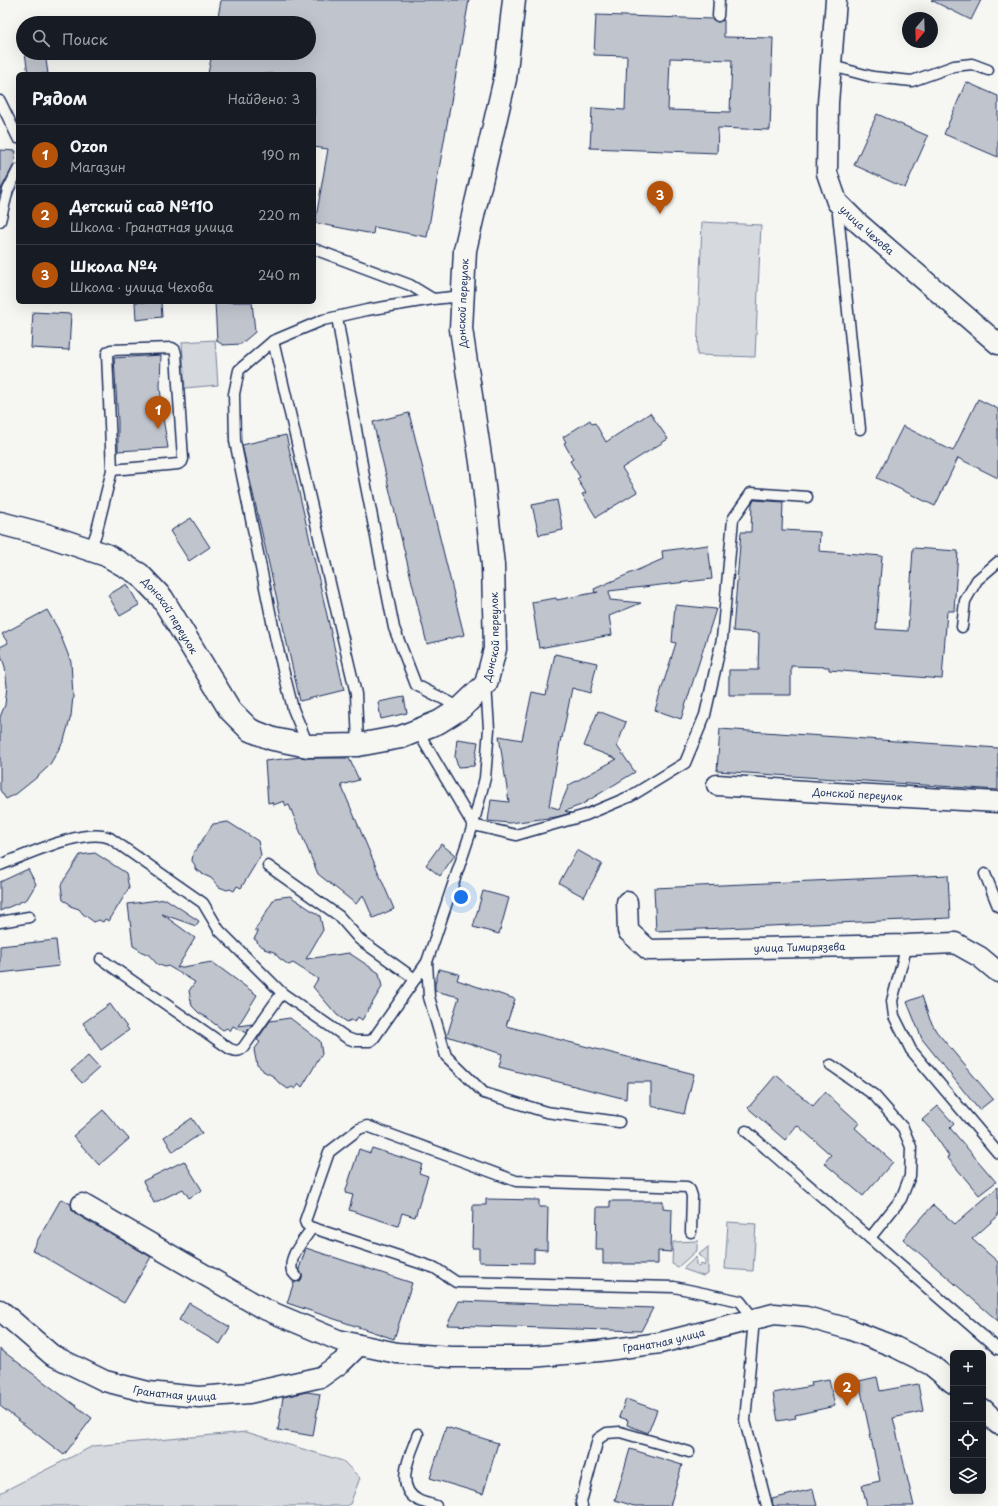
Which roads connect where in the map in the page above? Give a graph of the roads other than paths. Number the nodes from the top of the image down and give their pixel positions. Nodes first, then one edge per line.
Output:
1 (514, 0) edge
2 (719, 0) edge
3 (836, 0) edge
4 (718, 16) dead end
5 (832, 66) junction
6 (988, 70) dead end
7 (0, 101) edge
8 (16, 134) edge
9 (16, 174) edge
10 (837, 202) junction
11 (0, 221) edge
12 (316, 249) edge
13 (463, 296) junction
14 (433, 299) junction
15 (337, 317) junction
16 (273, 341) junction
17 (998, 344) edge
18 (860, 429) dead end
19 (112, 470) junction
20 (807, 497) dead end
21 (0, 520) edge
22 (90, 550) junction
23 (998, 562) edge
24 (962, 627) dead end
25 (486, 684) junction
26 (462, 708) junction
27 (417, 730) junction
28 (358, 744) junction
29 (308, 746) junction
30 (717, 785) dead end
31 (998, 802) edge
32 (472, 825) junction
33 (0, 865) edge
34 (268, 866) dead end
35 (985, 874) dead end
36 (627, 902) dead end
37 (998, 906) edge
38 (29, 917) dead end
39 (0, 922) edge
40 (907, 945) junction
41 (101, 959) dead end
42 (427, 962) junction
43 (998, 972) edge
44 (415, 979) junction
45 (282, 993) junction
46 (831, 1065) dead end
47 (619, 1122) dead end
48 (746, 1131) dead end
49 (998, 1153) edge
50 (82, 1204) dead end
51 (312, 1228) junction
52 (691, 1232) dead end
53 (870, 1238) junction
54 (296, 1276) dead end
55 (0, 1310) edge
56 (754, 1319) junction
57 (359, 1345) junction
58 (998, 1349) edge
59 (950, 1381) edge
60 (986, 1412) edge
61 (998, 1424) edge
62 (418, 1434) dead end
63 (689, 1452) dead end
64 (436, 1506) edge
65 (582, 1506) edge
66 (767, 1506) edge

1 - 13 street, Донской переулок
2 - 4 lane
3 - 5 street, улица Чехова
5 - 6 lane
5 - 10 street, улица Чехова
7 - 8 lane
9 - 11 lane
10 - 17 street, улица Чехова
10 - 18 lane
12 - 14 lane
13 - 14 lane
13 - 25 street, Донской переулок
14 - 15 lane
15 - 16 lane
15 - 26 lane
16 - 28 lane
16 - 29 lane
19 - 19 lane
19 - 22 lane
20 - 32 lane
21 - 22 street, Донской переулок
22 - 29 street, Донской переулок
23 - 24 lane
25 - 26 street, Донской переулок
25 - 32 lane
26 - 27 street, Донской переулок
27 - 28 street, Донской переулок
27 - 32 lane
28 - 29 street, Донской переулок
30 - 31 street, Донской переулок
32 - 42 lane
33 - 45 lane
34 - 44 lane
35 - 37 lane
36 - 40 street, улица Тимирязева
38 - 39 lane
40 - 43 street, улица Тимирязева
40 - 49 lane
41 - 45 lane
42 - 44 lane
42 - 47 lane
44 - 45 lane
46 - 53 lane
48 - 53 lane
50 - 57 street, Гранатная улица
51 - 52 lane
51 - 54 lane
51 - 56 lane
53 - 58 lane
55 - 57 street, Гранатная улица
56 - 57 street, Гранатная улица
56 - 59 street, Гранатная улица
56 - 66 lane
60 - 61 street
62 - 64 lane
63 - 65 lane

